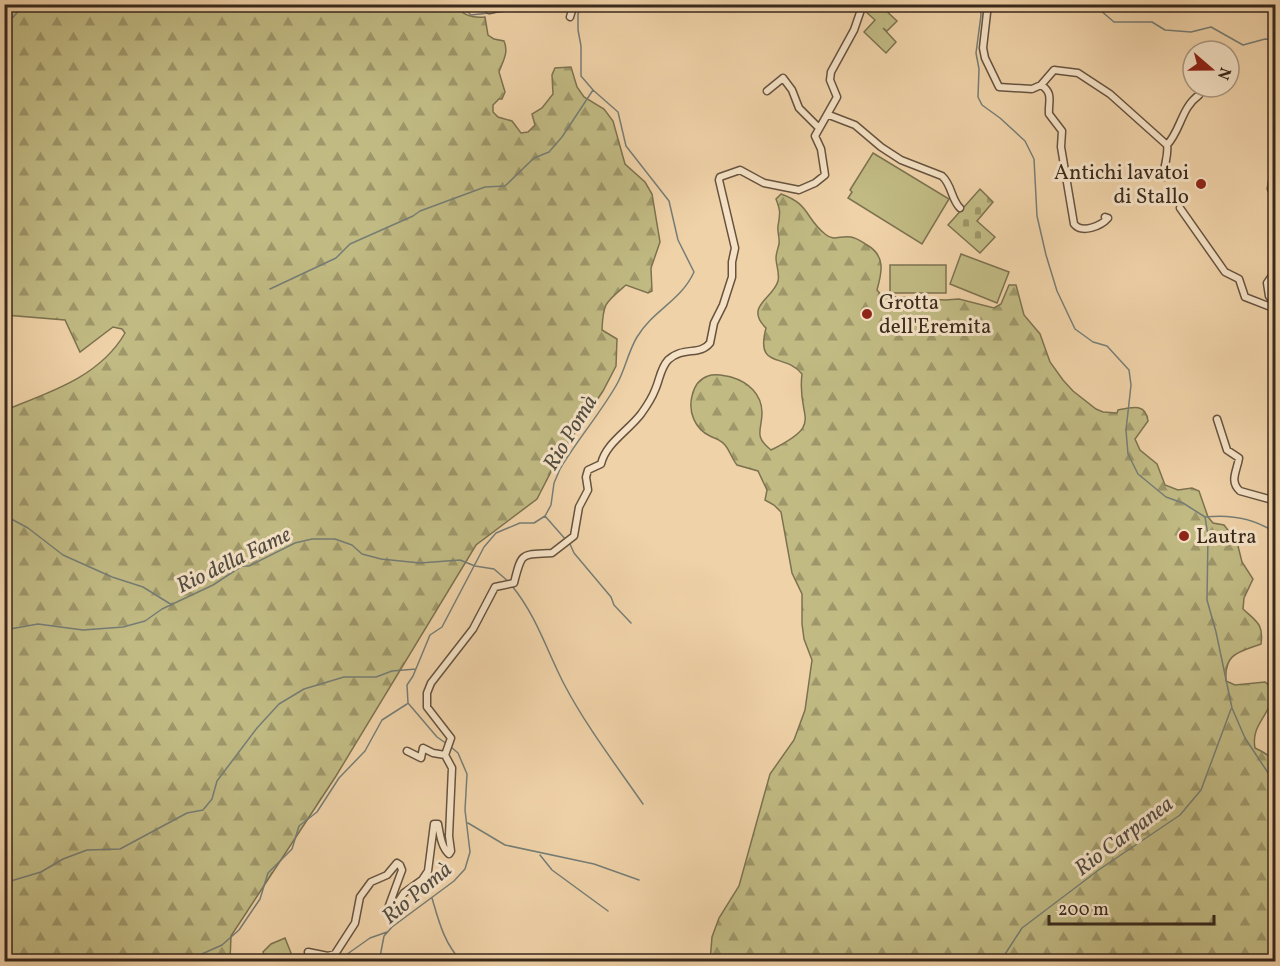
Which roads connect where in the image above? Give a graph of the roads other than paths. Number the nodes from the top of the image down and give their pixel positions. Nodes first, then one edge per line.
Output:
1 (517, 4) edge
2 (574, 4) edge
3 (863, 4) edge
4 (988, 4) edge
5 (489, 10) dead end
6 (570, 17) dead end
7 (1041, 85) junction
8 (767, 91) dead end
9 (1194, 99) edge
10 (829, 115) junction
11 (819, 128) junction
12 (1167, 145) junction
13 (1164, 177) dead end
14 (1272, 182) dead end
15 (1275, 191) edge
16 (960, 208) dead end
17 (1180, 208) dead end
18 (1105, 217) dead end
19 (1275, 270) edge
20 (1275, 307) edge
21 (1217, 419) dead end
22 (1275, 501) edge
23 (406, 752) dead end
24 (446, 753) junction
25 (309, 952) dead end

1 - 5 street
2 - 6 street
3 - 10 street
4 - 7 street
7 - 12 street
7 - 18 street
8 - 11 street
9 - 12 street
10 - 11 street
10 - 16 street
11 - 24 street
12 - 13 street
14 - 15 street
17 - 20 street
19 - 20 street
21 - 22 street
23 - 24 street
24 - 25 street

